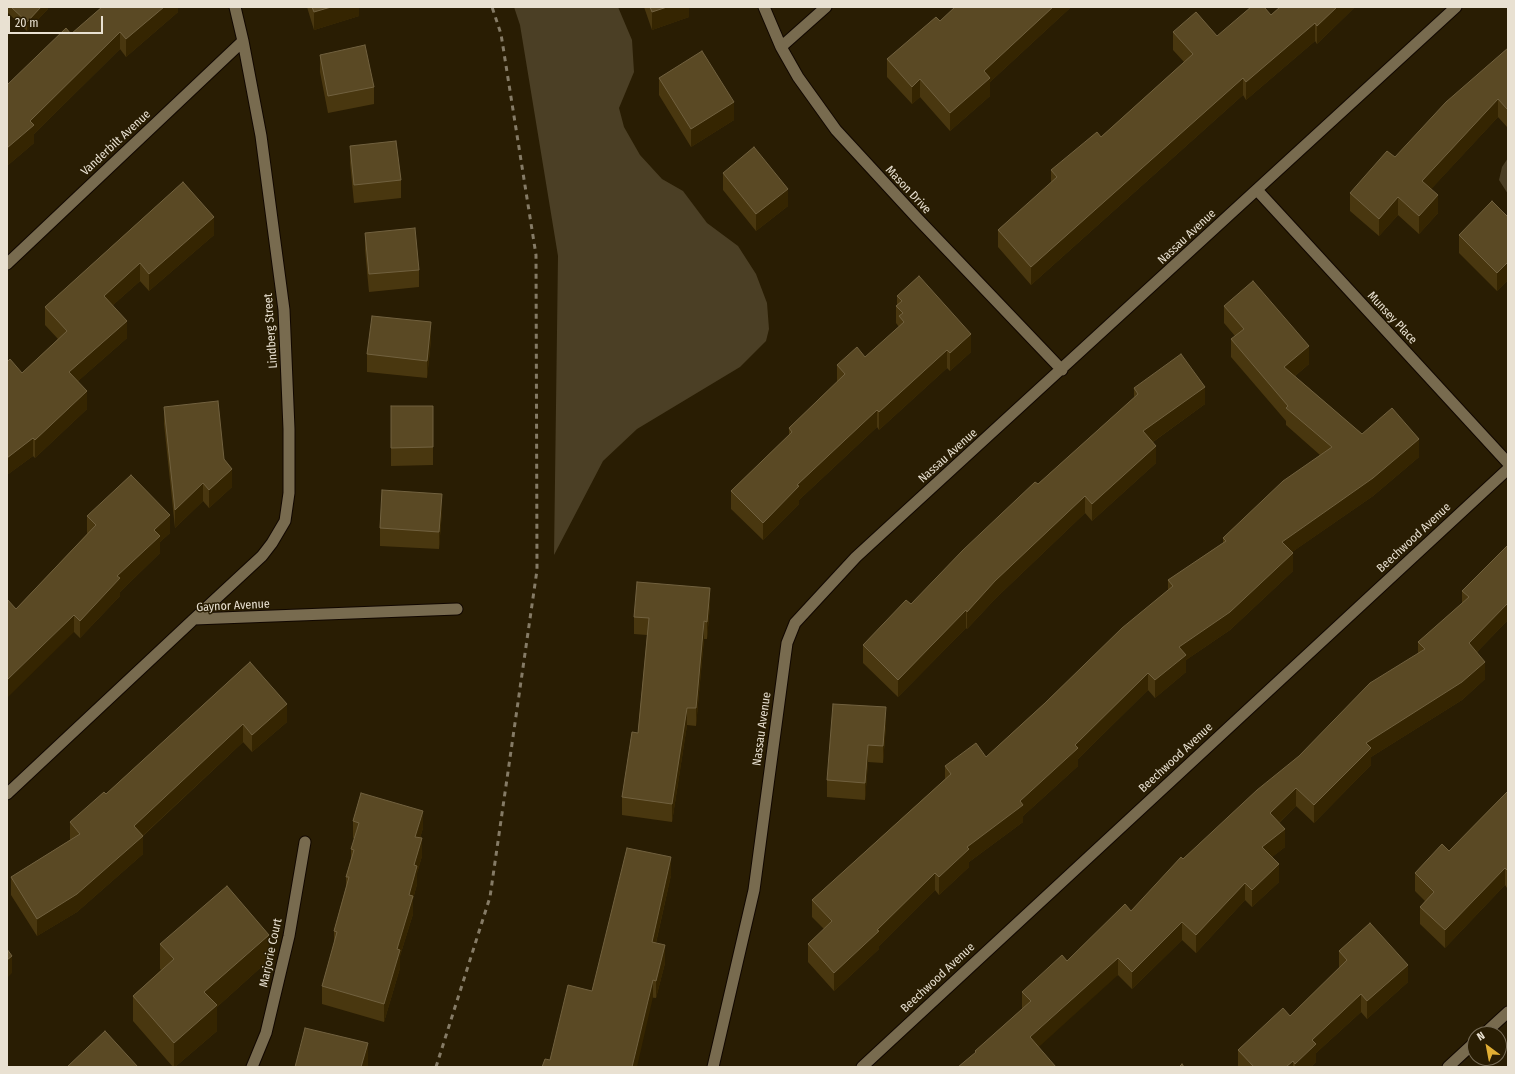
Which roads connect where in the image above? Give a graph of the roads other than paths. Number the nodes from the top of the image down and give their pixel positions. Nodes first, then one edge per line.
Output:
1 (235, 7) edge
2 (764, 7) edge
3 (826, 7) edge
4 (1456, 7) edge
5 (244, 41) junction
6 (781, 47) junction
7 (1257, 190) junction
8 (7, 264) edge
9 (1062, 370) junction
10 (1508, 463) edge
11 (1508, 469) edge
12 (457, 609) dead end
13 (194, 619) junction
14 (7, 794) edge
15 (305, 842) dead end
16 (1508, 1012) edge
17 (1493, 1026) edge
18 (1467, 1049) edge
19 (252, 1067) edge
20 (713, 1067) edge
21 (862, 1067) edge
22 (1448, 1067) edge

1 - 5 street, Lindberg Street
2 - 6 street, Mason Drive
3 - 6 street
4 - 7 street, Nassau Avenue
5 - 8 street, Vanderbilt Avenue
5 - 13 street, Lindberg Street
6 - 9 street, Mason Drive
7 - 9 street, Nassau Avenue
7 - 10 street, Munsey Place
9 - 20 street, Nassau Avenue
11 - 21 street, Beechwood Avenue
12 - 13 street, Gaynor Avenue
13 - 14 street, Gaynor Avenue
15 - 19 street, Marjorie Court
16 - 17 street
18 - 22 street

